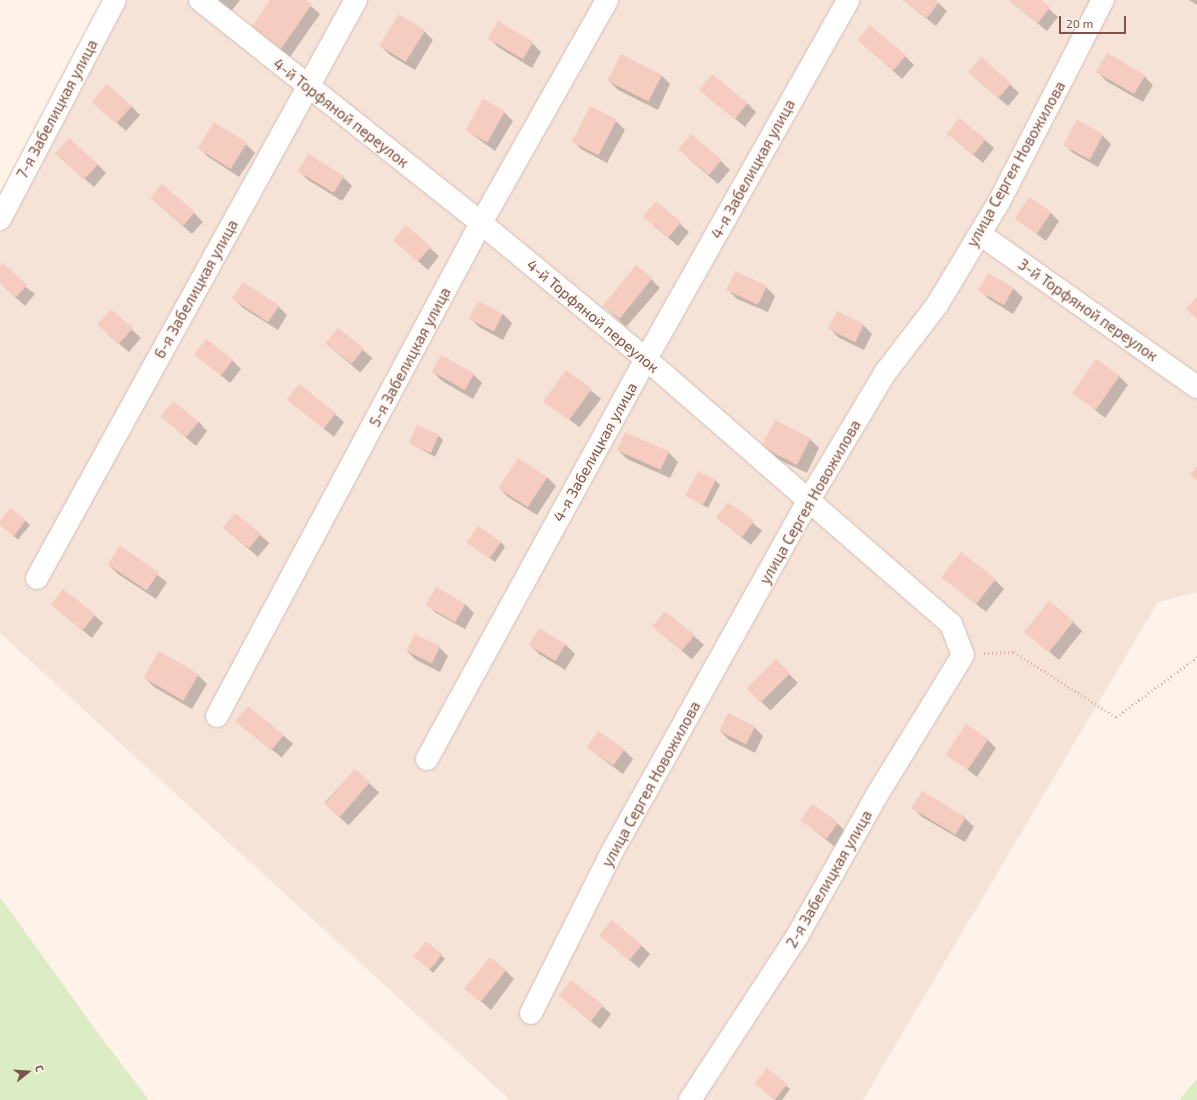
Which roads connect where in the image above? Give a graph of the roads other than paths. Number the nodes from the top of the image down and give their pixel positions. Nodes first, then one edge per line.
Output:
1 (115, 0) edge
2 (200, 0) edge
3 (356, 0) edge
4 (607, 0) edge
5 (848, 0) edge
6 (1103, 0) edge
7 (307, 86) junction
8 (0, 218) edge
9 (481, 223) junction
10 (980, 234) junction
11 (646, 359) junction
12 (1197, 387) edge
13 (810, 500) junction
14 (37, 578) dead end
15 (963, 654) joint
16 (217, 716) dead end
17 (427, 759) dead end
18 (531, 1013) dead end
19 (690, 1100) edge

1 - 8 street, 7-я Забелицкая улица
2 - 7 street, 4-й Торфяной переулок
3 - 7 street, 6-я Забелицкая улица
4 - 9 street, 5-я Забелицкая улица
5 - 11 street, 4-я Забелицкая улица
6 - 10 street, улица Сергея Новожилова
7 - 9 street, 4-й Торфяной переулок
7 - 14 street, 6-я Забелицкая улица
9 - 11 street, 4-й Торфяной переулок
9 - 16 street, 5-я Забелицкая улица
10 - 12 street, 3-й Торфяной переулок
10 - 13 street, улица Сергея Новожилова
11 - 13 street, 4-й Торфяной переулок
11 - 17 street, 4-я Забелицкая улица
13 - 15 street, 4-й Торфяной переулок
13 - 18 street, улица Сергея Новожилова
15 - 19 street, 2-я Забелицкая улица

